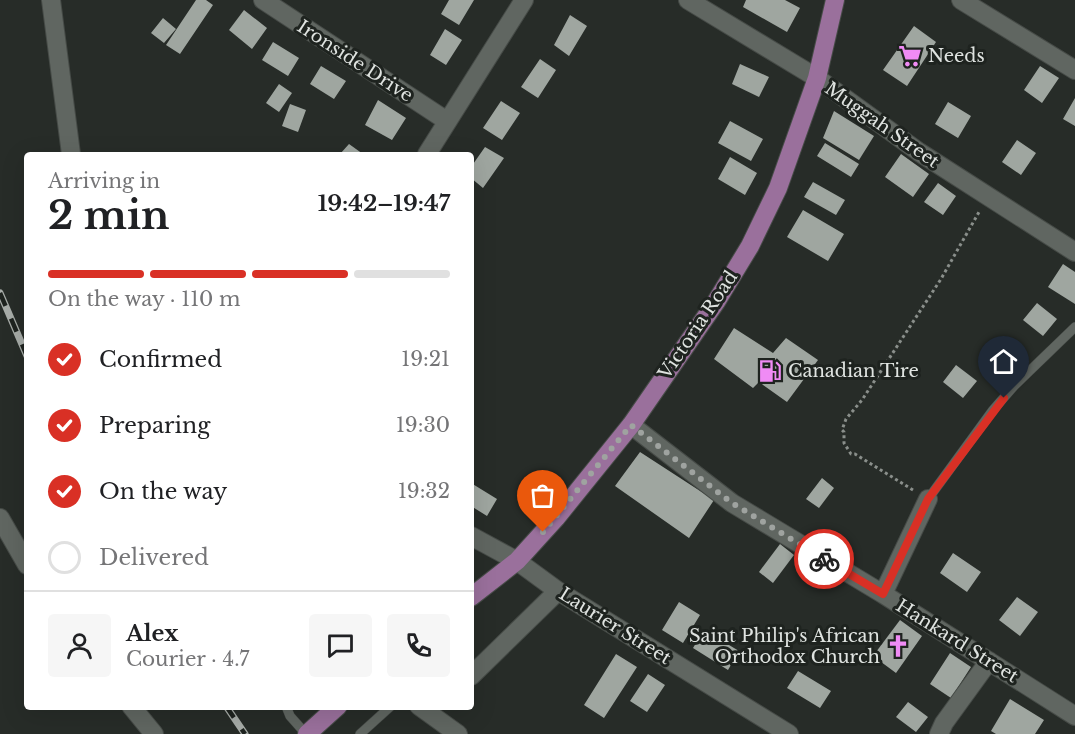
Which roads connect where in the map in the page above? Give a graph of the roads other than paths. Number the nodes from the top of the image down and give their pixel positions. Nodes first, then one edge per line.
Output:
1 (51, 0) edge
2 (263, 0) edge
3 (524, 0) edge
4 (688, 0) edge
5 (836, 0) edge
6 (961, 0) edge
7 (1075, 70) edge
8 (817, 78) junction
9 (447, 121) junction
10 (70, 152) edge
11 (428, 152) edge
12 (1075, 252) edge
13 (1075, 327) edge
14 (631, 425) junction
15 (928, 499) joint
16 (0, 518) edge
17 (474, 538) edge
18 (24, 560) edge
19 (517, 561) junction
20 (558, 591) junction
21 (883, 594) junction
22 (474, 595) edge
23 (989, 662) junction
24 (474, 673) edge
25 (134, 710) edge
26 (288, 710) edge
27 (333, 710) edge
28 (387, 710) edge
29 (430, 710) edge
30 (1075, 716) edge
31 (154, 734) edge
32 (306, 734) edge
33 (360, 734) edge
34 (458, 734) edge
35 (789, 734) edge
36 (939, 734) edge

1 - 10 street
2 - 9 street, Ironside Drive
3 - 9 street
4 - 8 street, Muggah Street
5 - 8 main road, Victoria Road
6 - 7 street
8 - 12 street, Muggah Street
8 - 14 main road, Victoria Road
9 - 11 street
13 - 15 lane
14 - 19 main road, Victoria Road
14 - 21 street, Hankard Street
15 - 21 street
16 - 18 street
17 - 19 street, Laurier Street
19 - 20 street, Laurier Street
19 - 22 main road, Victoria Road
20 - 24 street
20 - 35 street, Laurier Street
21 - 23 street, Hankard Street
23 - 30 street, Hankard Street
23 - 36 street
25 - 31 street
26 - 32 lane
27 - 32 main road
28 - 33 lane
29 - 34 street

